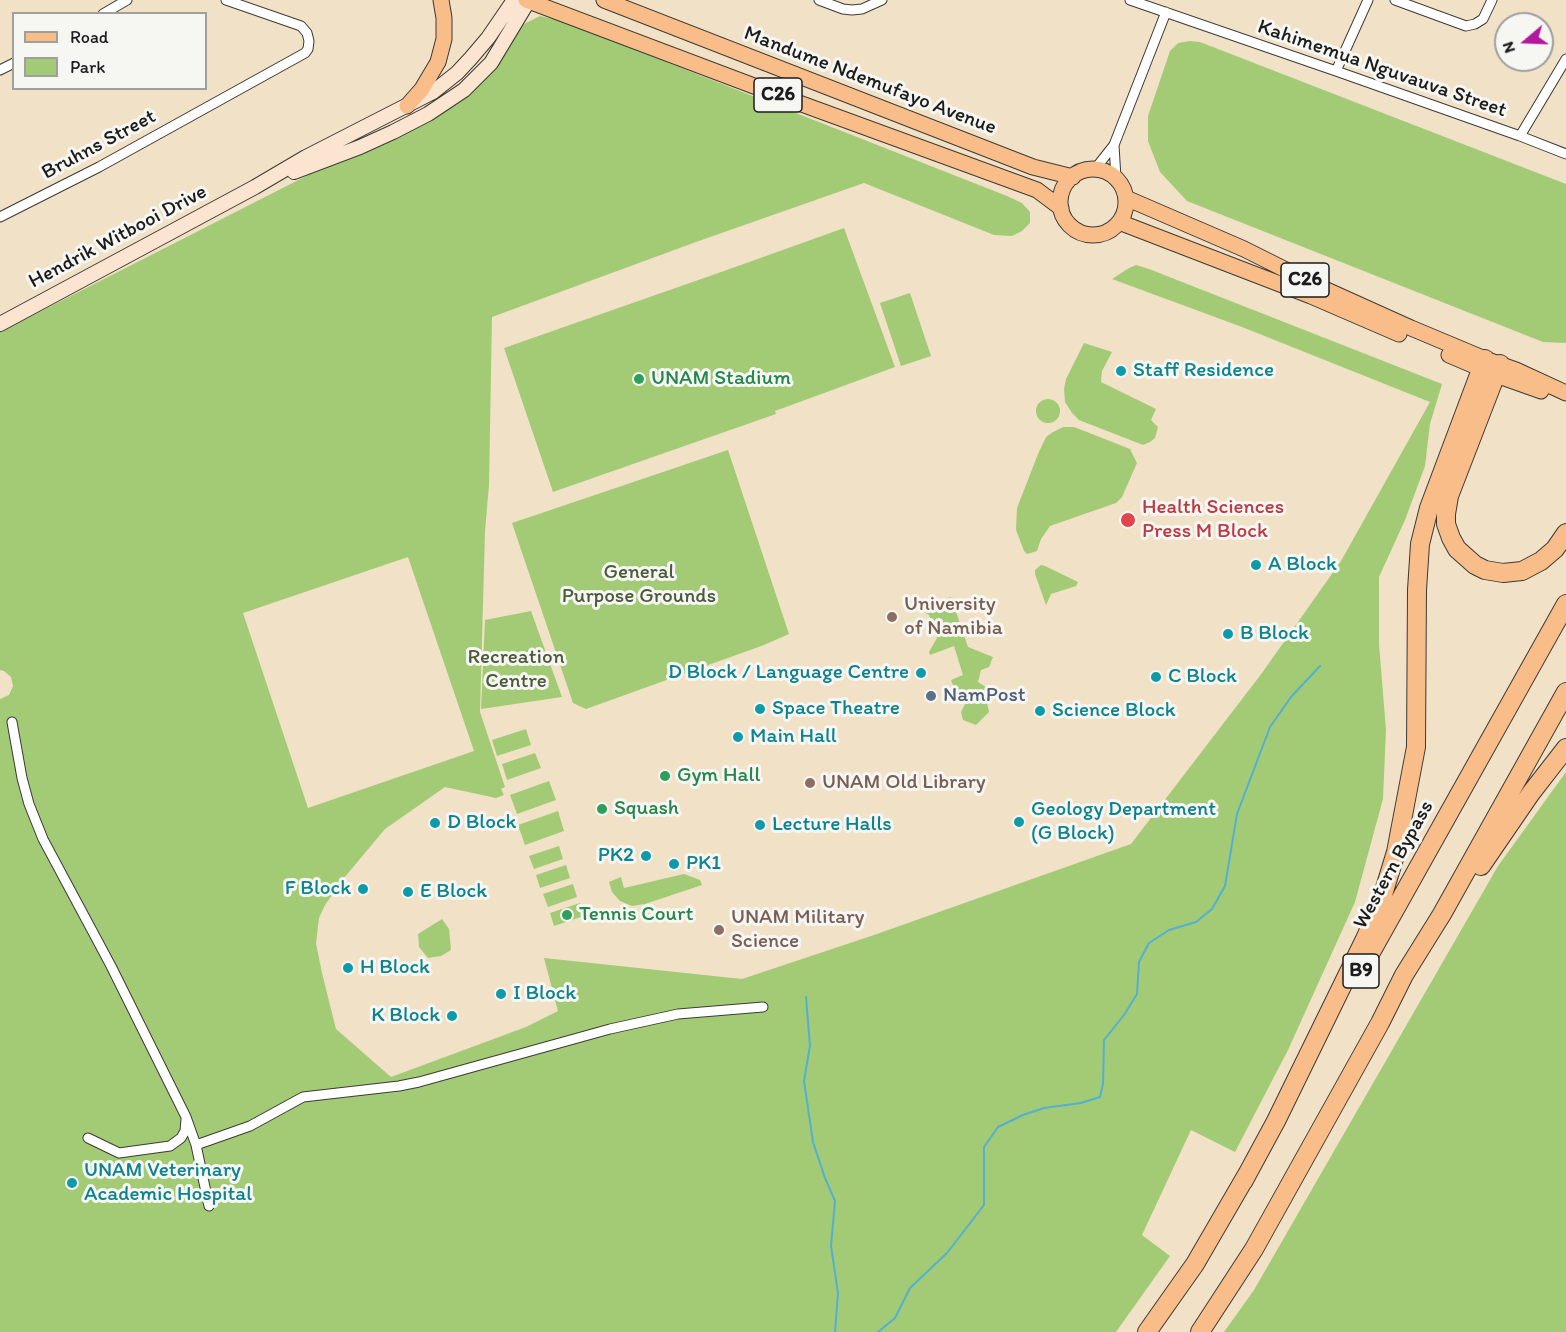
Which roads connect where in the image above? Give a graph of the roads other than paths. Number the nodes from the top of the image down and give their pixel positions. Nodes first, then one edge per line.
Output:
1 (127, 0) edge
2 (226, 0) edge
3 (441, 0) edge
4 (524, 0) edge
5 (604, 0) edge
6 (819, 0) edge
7 (882, 0) edge
8 (1130, 0) edge
9 (1368, 0) edge
10 (1395, 0) edge
11 (1492, 0) edge
12 (106, 12) edge
13 (1166, 12) junction
14 (1566, 59) edge
15 (1336, 71) junction
16 (406, 106) junction
17 (1520, 136) junction
18 (1114, 145) junction
19 (1566, 154) edge
20 (1095, 169) junction
21 (1073, 177) junction
22 (1118, 181) junction
23 (255, 187) junction
24 (1061, 208) junction
25 (1123, 211) junction
26 (0, 217) edge
27 (0, 324) edge
28 (1491, 367) junction
29 (1566, 393) edge
30 (1566, 400) edge
31 (1566, 532) edge
32 (1566, 604) edge
33 (1566, 692) edge
34 (12, 722) dead end
35 (1566, 748) edge
36 (1404, 975) junction
37 (763, 1007) dead end
38 (186, 1117) junction
39 (88, 1138) dead end
40 (196, 1145) junction
41 (1243, 1182) junction
42 (209, 1206) dead end
43 (1148, 1332) edge
44 (1200, 1332) edge

1 - 12 street
2 - 26 street, Bruhns Street
3 - 16 main road
4 - 16 main road, Hendrik Witbooi Drive
4 - 23 main road, Hendrik Witbooi Drive
4 - 24 main road, Mandume Ndemufayo Avenue / C26
5 - 21 main road, Mandume Ndemufayo Avenue / C26
6 - 7 street
8 - 13 street, Kahimemua Nguvauva Street
9 - 15 street
10 - 11 street
13 - 15 street, Kahimemua Nguvauva Street
13 - 18 street
14 - 17 street, Kahimemua Nguvauva Street
15 - 17 street, Kahimemua Nguvauva Street
16 - 23 main road, Hendrik Witbooi Drive
17 - 19 street, Kahimemua Nguvauva Street
18 - 20 street
18 - 22 street
20 - 21 main road
20 - 22 main road
21 - 24 main road
22 - 25 main road
23 - 27 main road, Hendrik Witbooi Drive
24 - 25 main road, Mandume Ndemufayo Avenue / C26
25 - 28 main road, C26
25 - 28 main road, C26
28 - 29 main road, C26
28 - 30 main road, C26
28 - 31 highway
28 - 41 highway
32 - 41 highway, Western Bypass / B9
33 - 36 highway, B9
34 - 38 street
35 - 36 highway
36 - 44 highway, B9
37 - 40 street
38 - 39 street
38 - 40 street
40 - 42 street
41 - 43 highway, Western Bypass / B9

